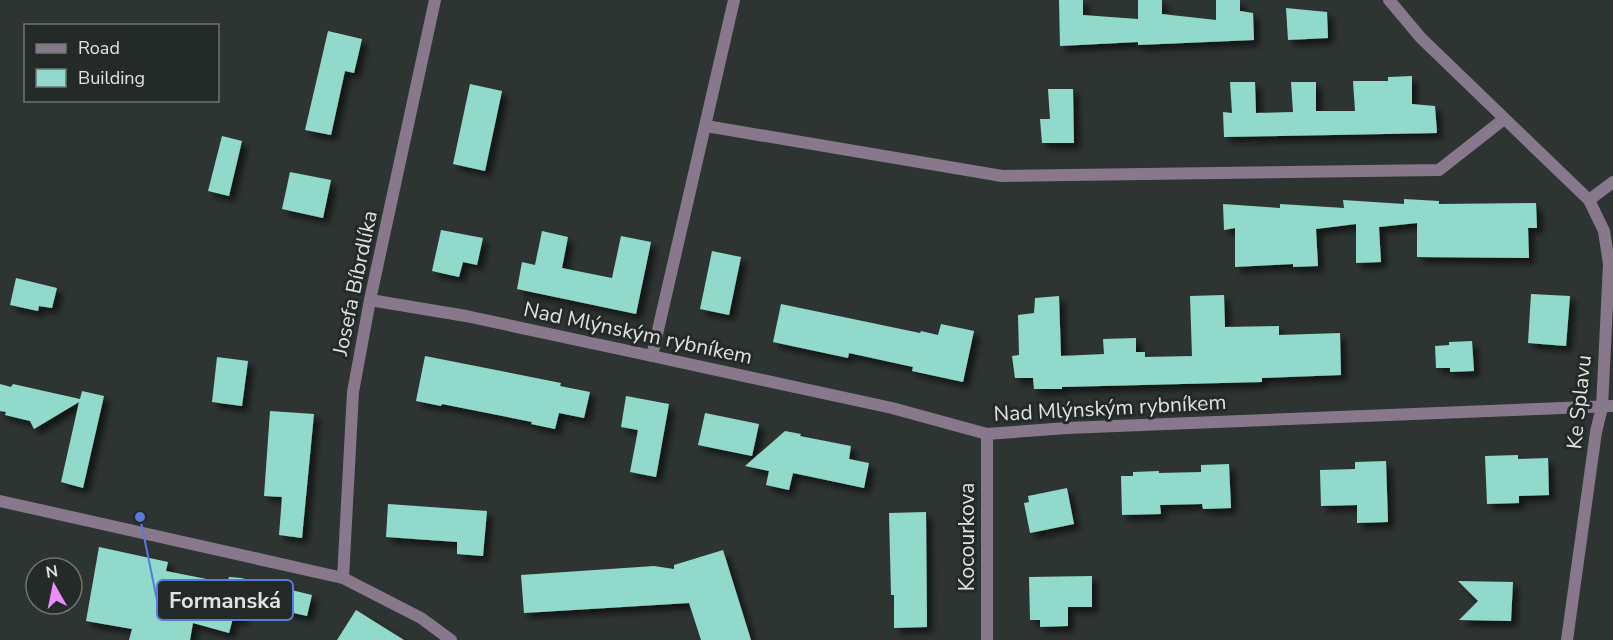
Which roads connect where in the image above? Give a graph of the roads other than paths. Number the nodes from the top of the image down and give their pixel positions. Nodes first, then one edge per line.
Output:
1 (435, 0) edge
2 (734, 0) edge
3 (1389, 0) edge
4 (1504, 119) junction
5 (706, 126) junction
6 (1613, 182) edge
7 (1590, 200) junction
8 (370, 300) junction
9 (652, 356) junction
10 (1608, 406) edge
11 (987, 434) junction
12 (0, 501) edge
13 (343, 578) junction
14 (451, 640) edge
15 (987, 640) edge
16 (1567, 640) edge

1 - 8 street, Josefa Bíbrdlíka
2 - 5 street
3 - 4 street
4 - 5 street
4 - 7 street
5 - 9 street
6 - 7 street
7 - 10 street, Ke Splavu
8 - 9 street, Nad Mlýnským rybníkem
8 - 13 street, Josefa Bíbrdlíka
9 - 11 street, Nad Mlýnským rybníkem
10 - 11 street, Nad Mlýnským rybníkem
10 - 16 street, Ke Splavu
11 - 15 street, Kocourkova
12 - 13 street
13 - 14 street

